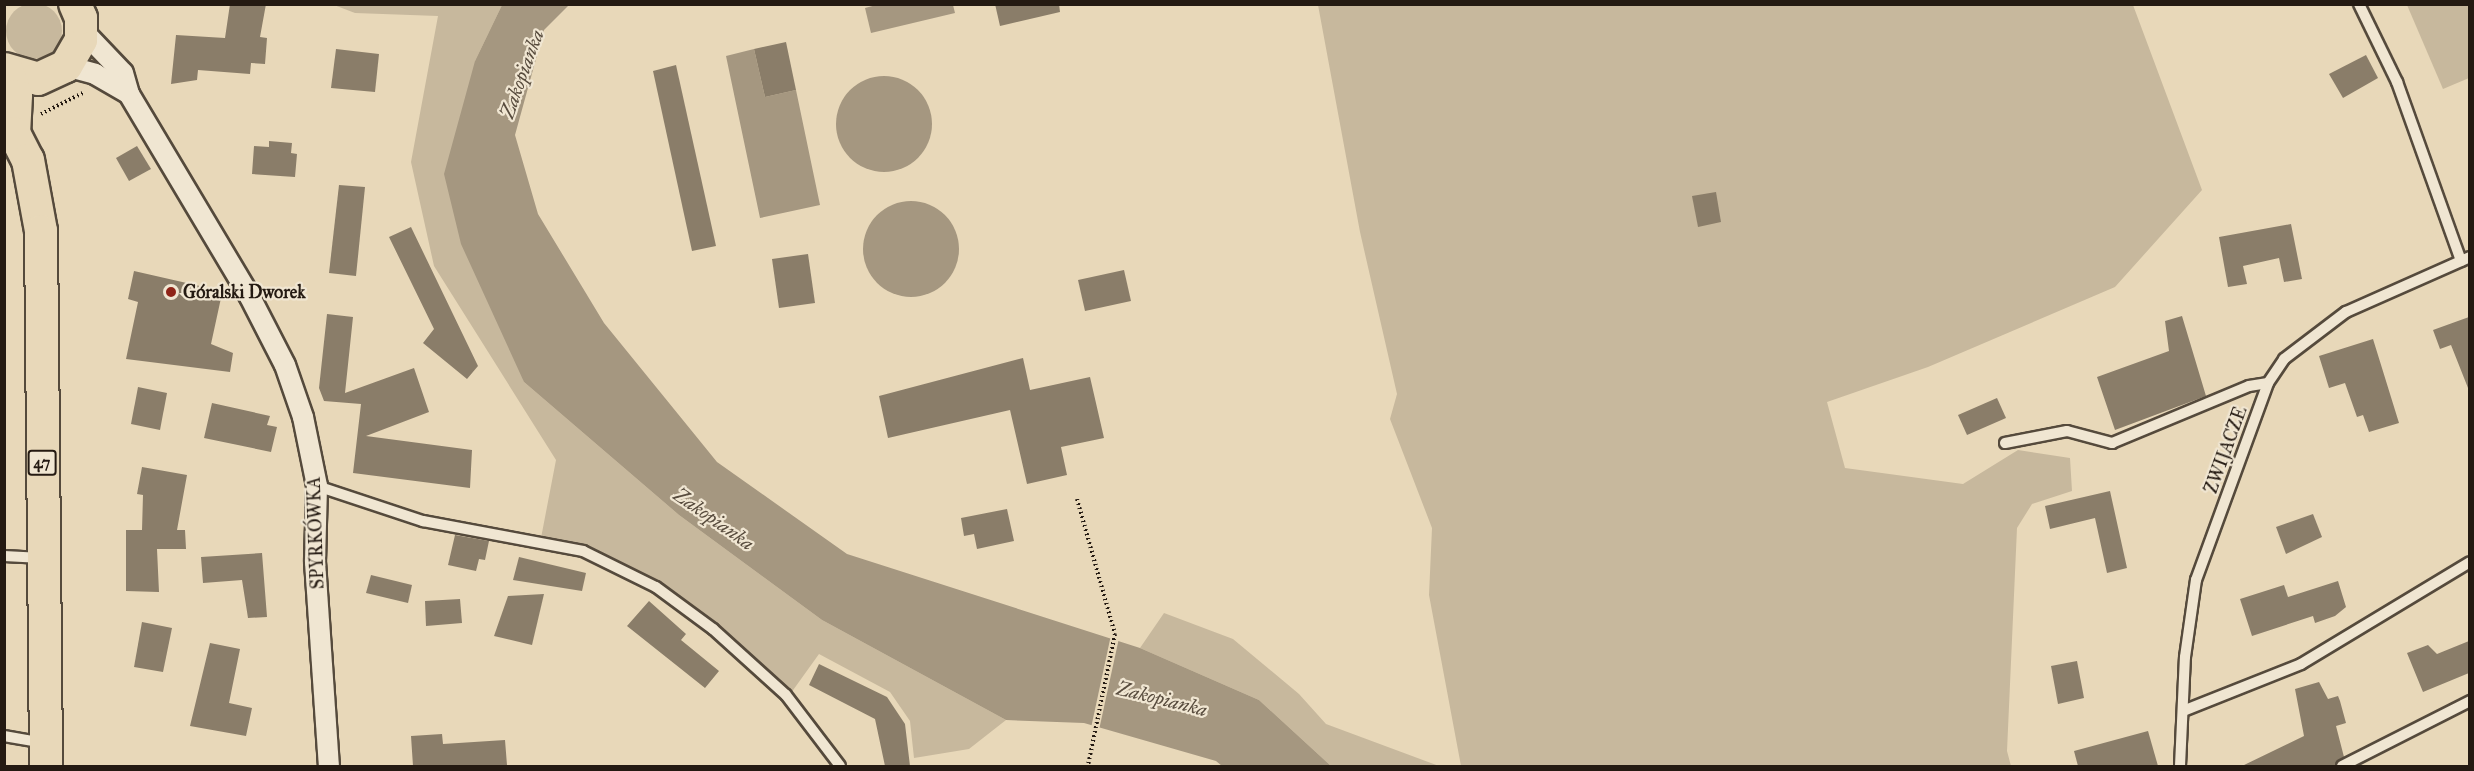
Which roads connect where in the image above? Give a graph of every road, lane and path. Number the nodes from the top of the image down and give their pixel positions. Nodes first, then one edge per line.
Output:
1 (2359, 4) edge
2 (79, 17) edge
3 (6, 71) edge
4 (57, 71) junction
5 (129, 94) junction
6 (28, 160) junction
7 (2465, 259) edge
8 (2268, 383) junction
9 (2005, 442) dead end
10 (317, 486) junction
11 (1077, 499) dead end
12 (4, 556) edge
13 (43, 558) junction
14 (2469, 562) edge
15 (2469, 701) edge
16 (2183, 711) junction
17 (4, 736) edge
18 (45, 755) edge
19 (329, 766) edge
20 (840, 766) edge
21 (1088, 766) edge
22 (2180, 766) edge
23 (2342, 766) edge

1 - 7 lane
2 - 4 main road, 47
2 - 5 street, SPYRKÓWKA
3 - 4 main road, 47
3 - 6 main road, 47
4 - 5 street, SPYRKÓWKA
4 - 6 main road, 47
5 - 10 street, SPYRKÓWKA
6 - 13 main road, 47
7 - 8 lane, ZWIJACZE
8 - 9 lane
8 - 16 lane, ZWIJACZE
10 - 19 street, SPYRKÓWKA
10 - 20 lane
11 - 21 path
12 - 13 lane
13 - 18 main road, 47
14 - 16 lane
15 - 23 lane
16 - 22 lane, ZWIJACZE
17 - 18 lane

